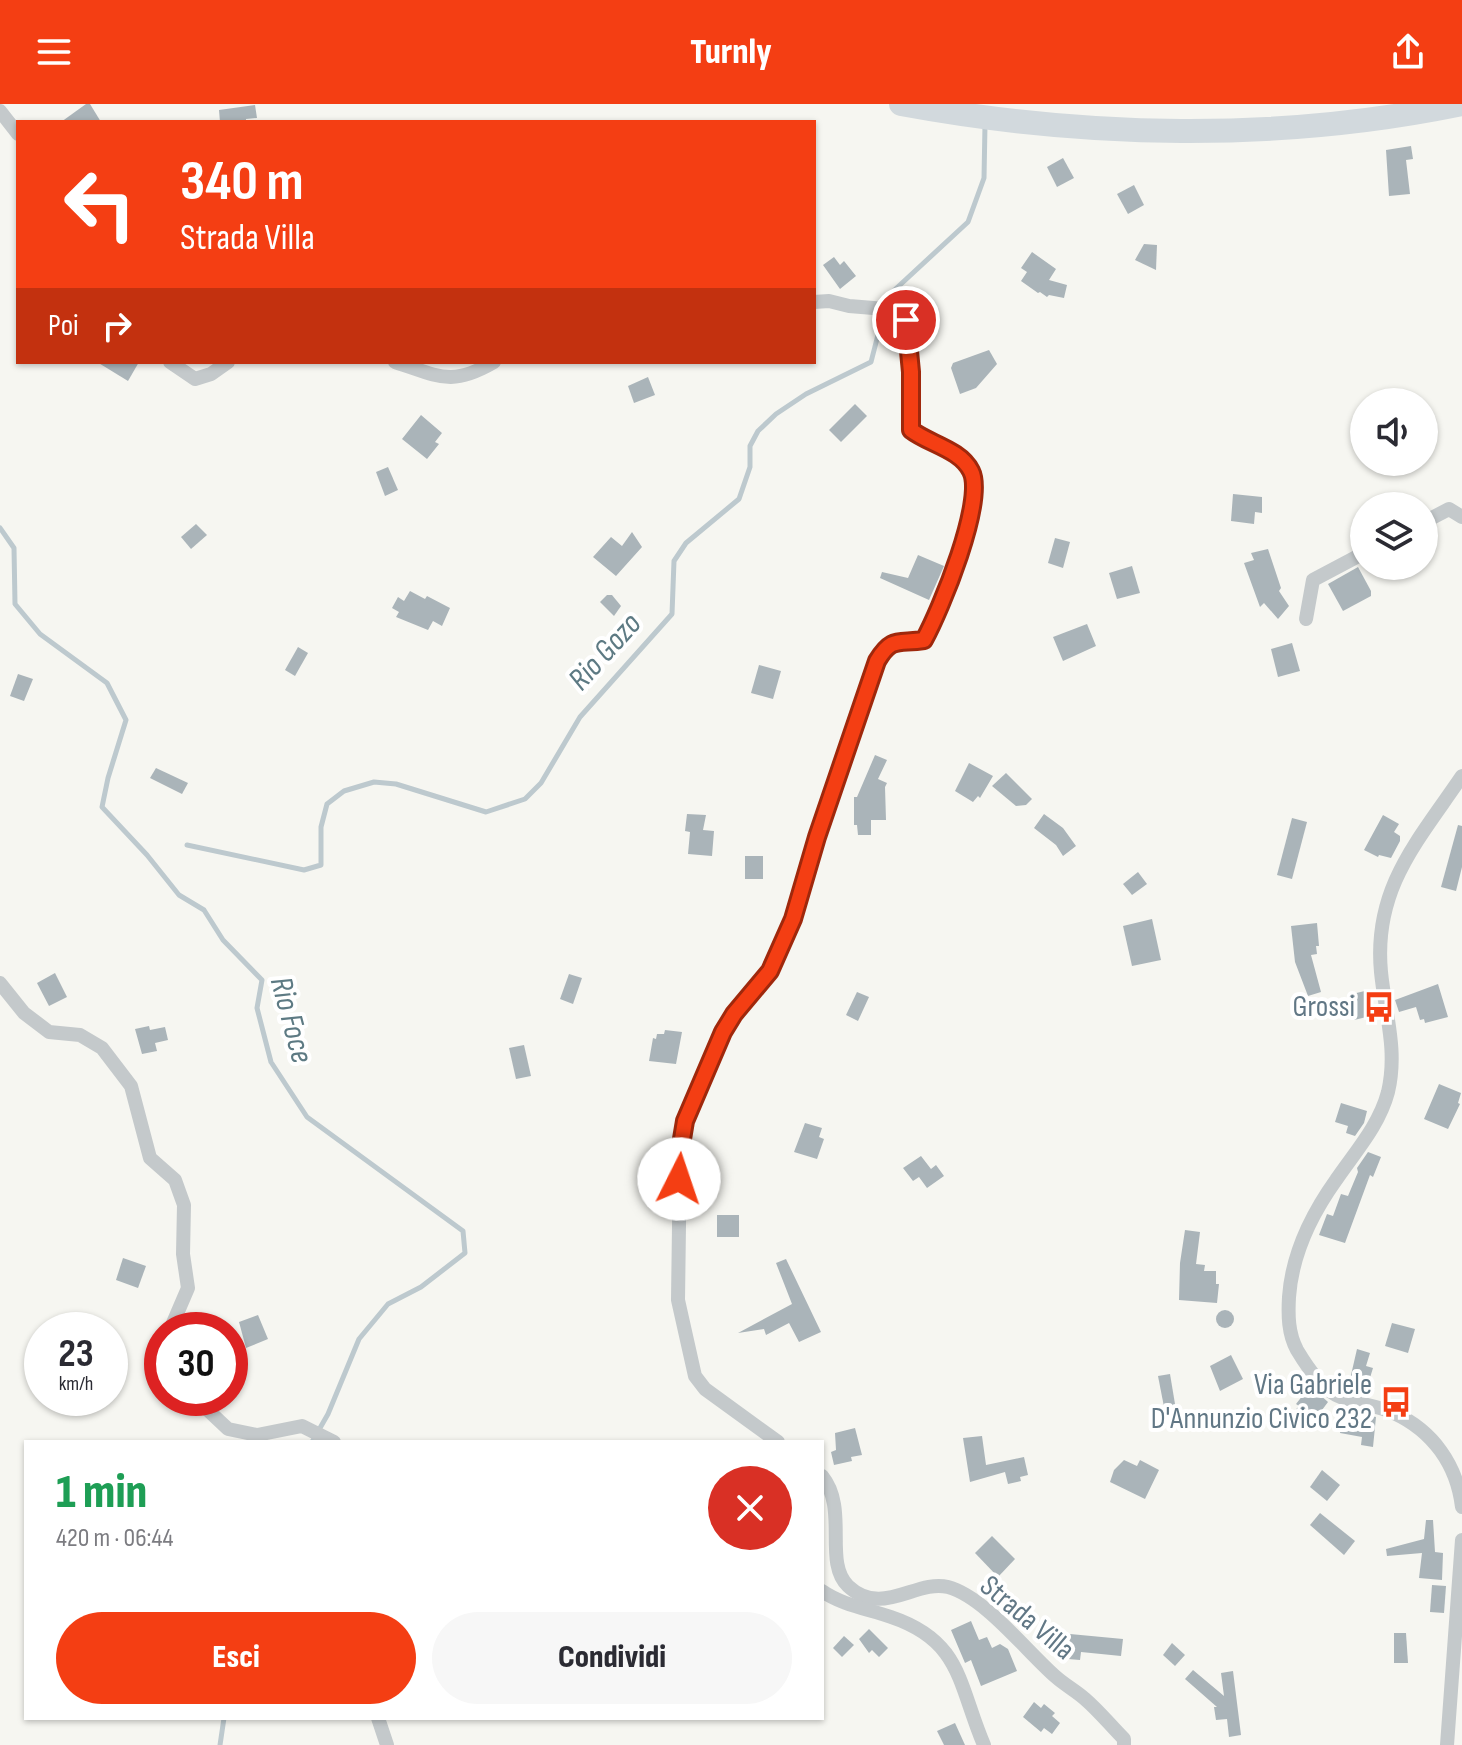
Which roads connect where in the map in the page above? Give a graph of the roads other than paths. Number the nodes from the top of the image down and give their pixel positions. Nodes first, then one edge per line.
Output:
1 (901, 104) edge
2 (1462, 104) edge
3 (0, 111) edge
4 (16, 131) edge
5 (816, 302) edge
6 (173, 364) edge
7 (225, 364) edge
8 (402, 364) edge
9 (490, 364) edge
10 (1438, 515) edge
11 (1462, 517) edge
12 (1350, 560) edge
13 (1306, 619) dead end
14 (1462, 776) edge
15 (0, 983) edge
16 (178, 1312) edge
17 (214, 1416) edge
18 (330, 1440) edge
19 (775, 1440) edge
20 (824, 1480) edge
21 (1462, 1507) edge
22 (1462, 1540) edge
23 (824, 1592) edge
24 (869, 1599) junction
25 (854, 1605) junction
26 (379, 1720) edge
27 (387, 1745) edge
28 (984, 1745) edge
29 (1124, 1745) edge
30 (1447, 1745) edge

1 - 2 highway
3 - 4 street
5 - 19 street
6 - 7 street
8 - 9 street
10 - 11 street
12 - 13 street
14 - 21 street
15 - 16 street
17 - 18 street
20 - 24 street
22 - 30 street
23 - 25 street
24 - 25 street, Strada Villa
24 - 29 street, Strada Villa
25 - 28 street
26 - 27 street

